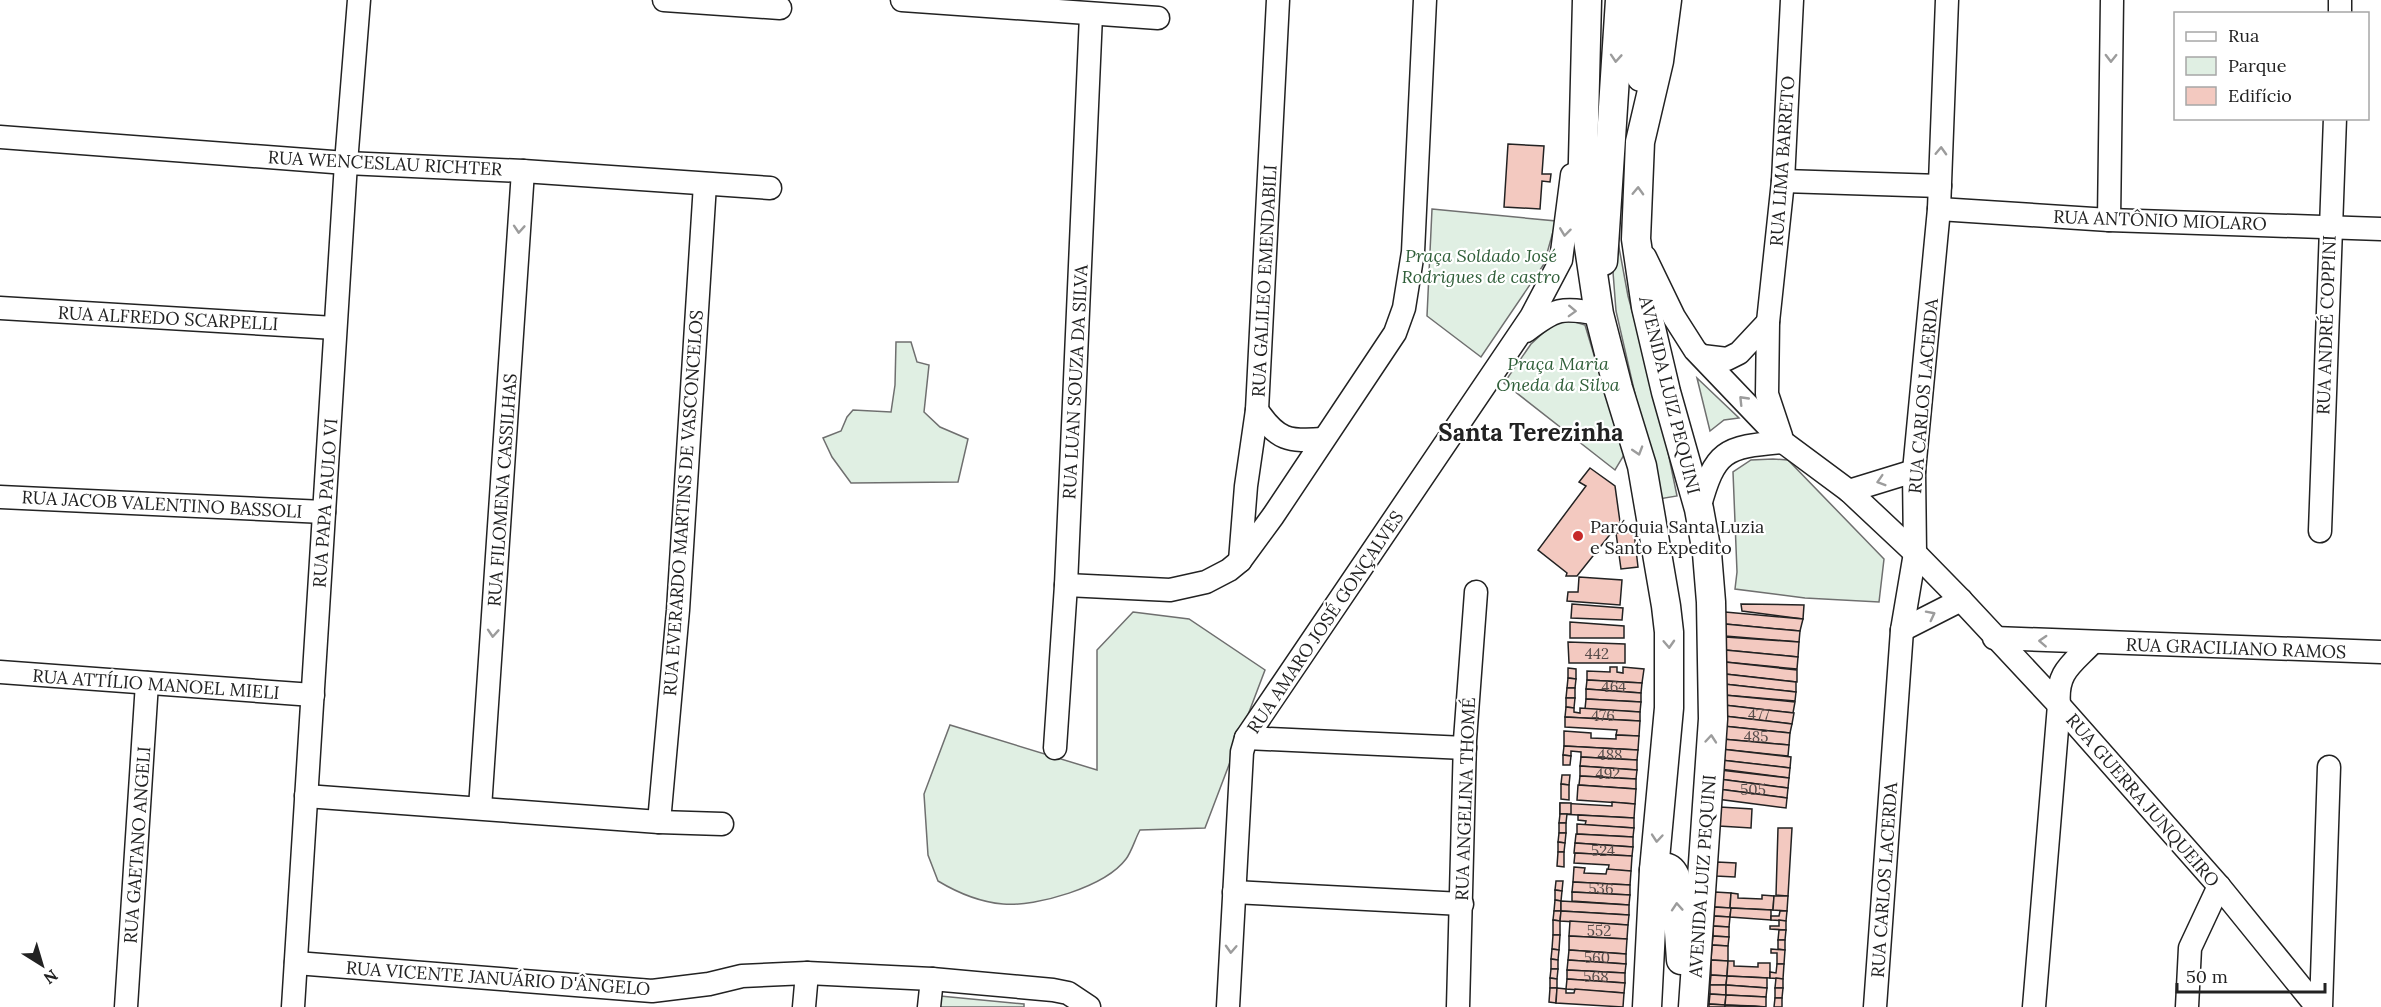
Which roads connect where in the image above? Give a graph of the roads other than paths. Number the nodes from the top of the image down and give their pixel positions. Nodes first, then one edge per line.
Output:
1 (359, 0) edge
2 (664, 0) edge
3 (902, 0) edge
4 (1278, 0) edge
5 (1425, 0) edge
6 (1587, 0) edge
7 (1620, 0) edge
8 (1644, 0) edge
9 (1667, 0) edge
10 (1792, 0) edge
11 (1947, 0) edge
12 (2112, 0) edge
13 (780, 8) dead end
14 (1091, 15) junction
15 (1158, 18) dead end
16 (1585, 69) junction
17 (2335, 120) edge
18 (0, 137) edge
19 (1640, 142) junction
20 (346, 163) junction
21 (523, 171) junction
22 (1783, 181) junction
23 (705, 183) junction
24 (1940, 186) junction
25 (770, 188) dead end
26 (1939, 209) junction
27 (2109, 220) junction
28 (2330, 226) junction
29 (2381, 229) edge
30 (1636, 239) junction
31 (0, 308) edge
32 (1599, 314) junction
33 (1768, 322) junction
34 (335, 328) junction
35 (1513, 342) junction
36 (1702, 356) junction
37 (1257, 410) junction
38 (1323, 439) junction
39 (1783, 442) junction
40 (1914, 471) junction
41 (1849, 491) junction
42 (0, 497) edge
43 (1699, 509) junction
44 (324, 512) junction
45 (2320, 531) dead end
46 (1916, 554) junction
47 (1240, 561) junction
48 (1066, 585) junction
49 (1476, 591) dead end
50 (1961, 600) junction
51 (1902, 630) junction
52 (1994, 638) junction
53 (2092, 643) junction
54 (2381, 652) edge
55 (0, 672) edge
56 (147, 683) junction
57 (313, 695) junction
58 (2059, 705) junction
59 (1246, 738) junction
60 (1465, 747) junction
61 (1055, 748) dead end
62 (2329, 767) dead end
63 (306, 795) junction
64 (480, 808) junction
65 (659, 822) junction
66 (722, 824) dead end
67 (1654, 870) junction
68 (2219, 886) junction
69 (1234, 891) junction
70 (1462, 904) junction
71 (296, 963) junction
72 (807, 973) junction
73 (932, 979) junction
74 (1053, 999) edge
75 (126, 1007) edge
76 (293, 1007) edge
77 (804, 1007) edge
78 (929, 1007) edge
79 (1089, 1007) edge
80 (1228, 1007) edge
81 (1458, 1007) edge
82 (1647, 1007) edge
83 (1684, 1007) edge
84 (1693, 1007) edge
85 (1875, 1007) edge
86 (2034, 1007) edge
87 (2187, 1007) edge
88 (2319, 1007) edge

1 - 20 street, RUA PAPA PAULO VI
2 - 13 street
3 - 14 street
4 - 37 street, RUA GALILEO EMENDABILI
5 - 38 street
6 - 16 main road
7 -> 32 main road
8 - 19 main road
9 - 19 main road, AVENIDA LUIZ PEQUINI
10 - 22 street, RUA LIMA BARRETO
24 -> 11 street, RUA CARLOS LACERDA
12 -> 27 street
14 - 15 street
14 - 48 street, RUA LUAN SOUZA DA SILVA
16 - 32 main road
16 -> 35 street, RUA AMARO JOSÉ GONÇALVES
17 - 28 street, RUA ANDRÉ COPPINI
18 - 20 street, RUA WENCESLAU RICHTER
30 -> 19 main road, AVENIDA LUIZ PEQUINI
20 - 21 street, RUA WENCESLAU RICHTER
20 - 34 street, RUA PAPA PAULO VI
21 - 23 street, RUA WENCESLAU RICHTER
21 -> 64 street, RUA FILOMENA CASSILHAS
22 - 24 street
22 - 33 street, RUA LIMA BARRETO
23 - 25 street, RUA WENCESLAU RICHTER
23 - 65 street, RUA EVERARDO MARTINS DE VASCONCELOS
24 - 26 street, RUA CARLOS LACERDA
26 - 27 street, RUA ANTÔNIO MIOLARO
26 - 40 street, RUA CARLOS LACERDA
27 - 28 street, RUA ANTÔNIO MIOLARO
28 - 29 street, RUA ANTÔNIO MIOLARO
28 - 45 street, RUA ANDRÉ COPPINI
30 - 36 street, RUA GUERRA JUNQUEIRO
30 - 43 main road, AVENIDA LUIZ PEQUINI
31 - 34 street, RUA ALFREDO SCARPELLI
35 -> 32 street, RUA AMARO JOSÉ GONÇALVES
32 -> 67 main road
33 - 36 street
33 - 39 street, RUA LIMA BARRETO
34 - 44 street, RUA PAPA PAULO VI
35 - 59 street, RUA AMARO JOSÉ GONÇALVES
39 -> 36 street, RUA GUERRA JUNQUEIRO
37 - 38 street
37 - 47 street, RUA GALILEO EMENDABILI
38 - 47 street
39 - 41 street, RUA GUERRA JUNQUEIRO
39 - 43 street
40 -> 41 street
40 - 46 street, RUA CARLOS LACERDA
41 - 46 street, RUA GUERRA JUNQUEIRO
42 - 44 street, RUA JACOB VALENTINO BASSOLI
84 -> 43 main road, AVENIDA LUIZ PEQUINI
44 - 57 street, RUA PAPA PAULO VI
46 - 50 street, RUA GUERRA JUNQUEIRO
46 - 51 street, RUA CARLOS LACERDA
47 - 48 street
48 - 61 street, RUA LUAN SOUZA DA SILVA
49 - 60 street, RUA ANGELINA THOMÉ
51 -> 50 street
50 - 52 street, RUA GUERRA JUNQUEIRO
51 - 85 street, RUA CARLOS LACERDA
53 -> 52 street, RUA GRACILIANO RAMOS
52 - 58 street, RUA GUERRA JUNQUEIRO
53 - 54 street, RUA GRACILIANO RAMOS
53 - 58 street
55 - 56 street, RUA ATTÍLIO MANOEL MIELI
56 - 57 street, RUA ATTÍLIO MANOEL MIELI
56 - 75 street, RUA GAETANO ANGELI
57 - 63 street, RUA PAPA PAULO VI
58 - 68 street, RUA GUERRA JUNQUEIRO
58 - 86 street
59 - 60 street
59 - 69 street, RUA AMARO JOSÉ GONÇALVES
60 - 70 street, RUA ANGELINA THOMÉ
62 - 88 street
63 - 64 street
63 - 71 street, RUA PAPA PAULO VI
64 - 65 street
65 - 66 street
67 - 82 main road
83 -> 67 main road
68 - 87 street
68 - 88 street, RUA GUERRA JUNQUEIRO
69 - 70 street
69 -> 80 street, RUA AMARO JOSÉ GONÇALVES
70 - 81 street, RUA ANGELINA THOMÉ
71 - 72 street, RUA VICENTE JANUÁRIO D'ÂNGELO
71 - 76 street, RUA PAPA PAULO VI
72 - 73 street, RUA VICENTE JANUÁRIO D'ÂNGELO
72 - 77 street
73 - 74 street, RUA VICENTE JANUÁRIO D'ÂNGELO
73 - 78 street
74 - 79 street, RUA VICENTE JANUÁRIO D'ÂNGELO

